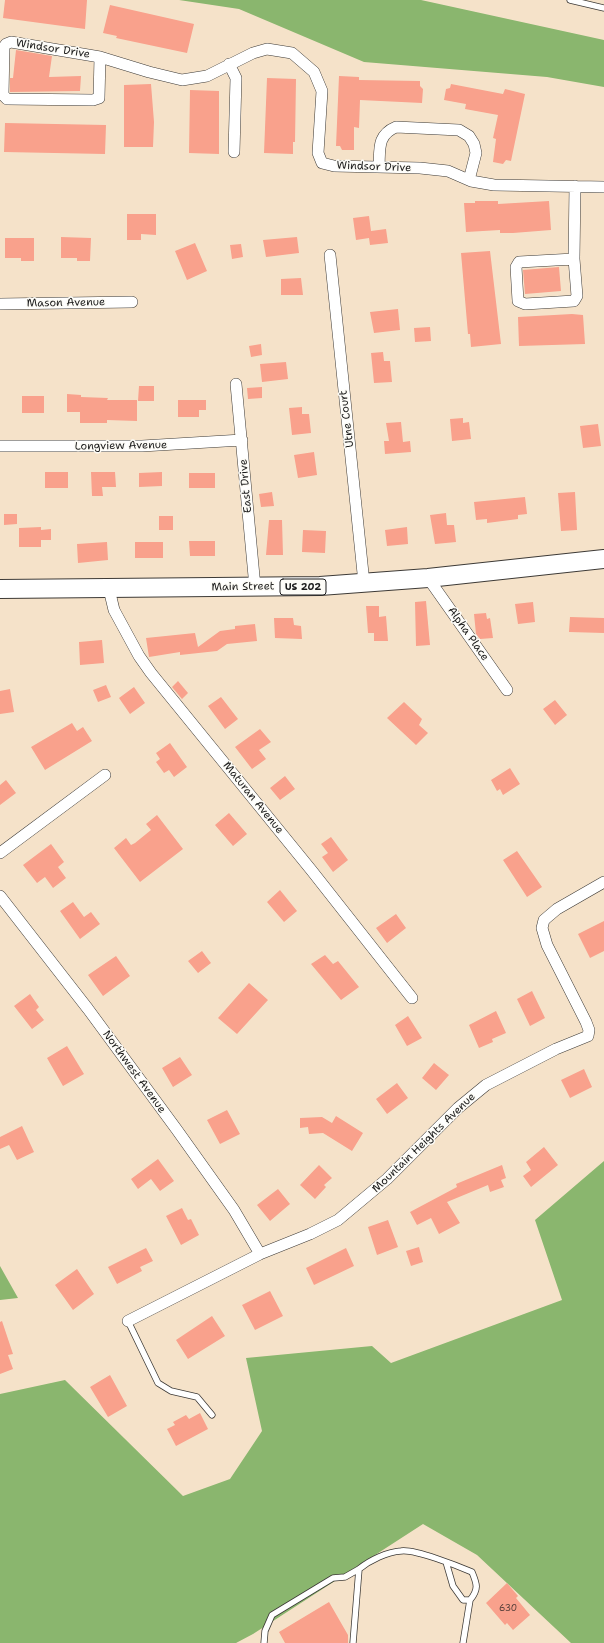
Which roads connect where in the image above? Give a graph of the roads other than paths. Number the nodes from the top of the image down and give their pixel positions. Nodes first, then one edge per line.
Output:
1 (570, 0) edge
2 (604, 8) edge
3 (100, 57) junction
4 (229, 64) junction
5 (234, 152) dead end
6 (379, 167) junction
7 (469, 180) junction
8 (575, 186) junction
9 (604, 187) edge
10 (330, 255) dead end
11 (574, 259) junction
12 (132, 302) dead end
13 (0, 304) edge
14 (236, 384) dead end
15 (242, 440) junction
16 (0, 446) edge
17 (604, 559) edge
18 (428, 578) junction
19 (364, 583) junction
20 (255, 587) junction
21 (109, 588) junction
22 (0, 589) edge
23 (507, 690) dead end
24 (105, 775) dead end
25 (0, 853) edge
26 (604, 882) edge
27 (0, 896) edge
28 (412, 998) dead end
29 (260, 1254) junction
30 (128, 1320) joint
31 (212, 1415) dead end
32 (446, 1562) junction
33 (360, 1569) junction
34 (470, 1600) junction
35 (264, 1643) edge
36 (352, 1643) edge
37 (463, 1643) edge

1 - 2 lane
3 - 3 street, Windsor Drive
3 - 4 street, Windsor Drive
4 - 5 street
4 - 6 street, Windsor Drive
6 - 7 street, Windsor Drive
6 - 7 street
7 - 8 street, Windsor Drive
8 - 9 street, Windsor Drive
8 - 11 street
10 - 19 street, Utne Court
11 - 11 street
12 - 13 street, Mason Avenue
14 - 15 street, East Drive
15 - 16 street, Longview Avenue
15 - 20 street, East Drive
17 - 18 main road, Main Street / US 202
18 - 19 main road, Main Street / US 202
18 - 23 street, Alpha Place
19 - 20 main road, Main Street / US 202
20 - 21 main road, Main Street / US 202
21 - 22 main road, Main Street / US 202
21 - 28 street, Maturan Avenue
24 - 25 street
26 - 29 street, Mountain Heights Avenue
27 - 29 street, Northwest Avenue
29 - 30 street, Mountain Heights Avenue
30 - 31 lane
32 - 33 lane
32 - 34 lane
32 - 34 lane
33 - 35 lane
33 - 36 lane
34 - 37 lane

